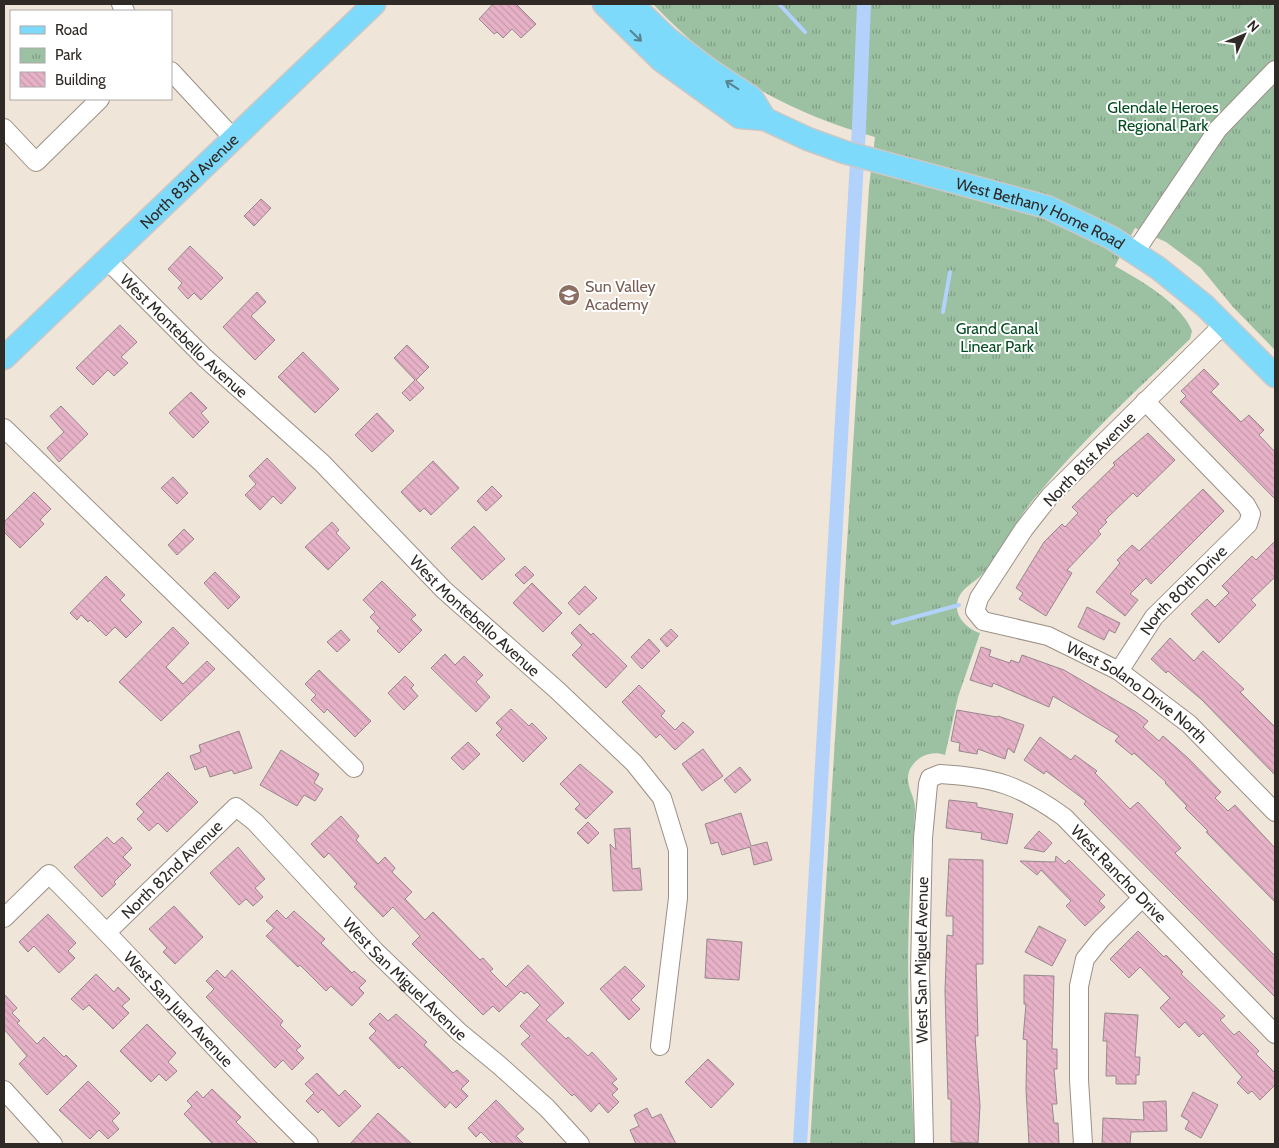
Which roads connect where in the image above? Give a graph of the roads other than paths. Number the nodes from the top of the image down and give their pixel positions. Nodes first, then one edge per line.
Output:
1 (374, 4) edge
2 (604, 4) edge
3 (632, 4) edge
4 (1275, 70) edge
5 (172, 72) edge
6 (99, 100) edge
7 (765, 119) junction
8 (4, 128) edge
9 (234, 139) junction
10 (1135, 252) junction
11 (107, 260) junction
12 (1224, 324) junction
13 (4, 358) edge
14 (1275, 376) edge
15 (1145, 401) junction
16 (4, 428) edge
17 (975, 611) joint
18 (1119, 671) junction
19 (354, 768) dead end
20 (930, 778) joint
21 (236, 807) joint
22 (1275, 812) edge
23 (1142, 898) junction
24 (4, 918) edge
25 (107, 932) junction
26 (1275, 1034) edge
27 (660, 1046) dead end
28 (4, 1090) edge
29 (53, 1144) edge
30 (309, 1144) edge
31 (580, 1144) edge
32 (924, 1144) edge
33 (1083, 1144) edge

1 - 9 main road, North 83rd Avenue
2 -> 7 main road, West Bethany Home Road
7 -> 3 main road
4 - 10 street
5 - 9 street
6 - 8 street
7 - 10 main road, West Bethany Home Road
9 - 11 main road, North 83rd Avenue
10 - 12 main road, West Bethany Home Road
11 - 13 main road, North 83rd Avenue
11 - 27 street, West Montebello Avenue
12 - 14 main road, West Bethany Home Road
12 - 15 street, North 81st Avenue
15 - 17 street, North 81st Avenue
15 - 18 street, North 80th Drive
16 - 19 street
17 - 18 street, West Solano Drive North
18 - 22 street, West Solano Drive North
20 - 23 street, West Rancho Drive
20 - 32 street, West San Miguel Avenue
21 - 25 street, North 82nd Avenue
21 - 31 street, West San Miguel Avenue
23 - 26 street, West Rancho Drive
23 - 33 street
24 - 25 street, West San Juan Avenue
25 - 30 street, West San Juan Avenue
28 - 29 street

